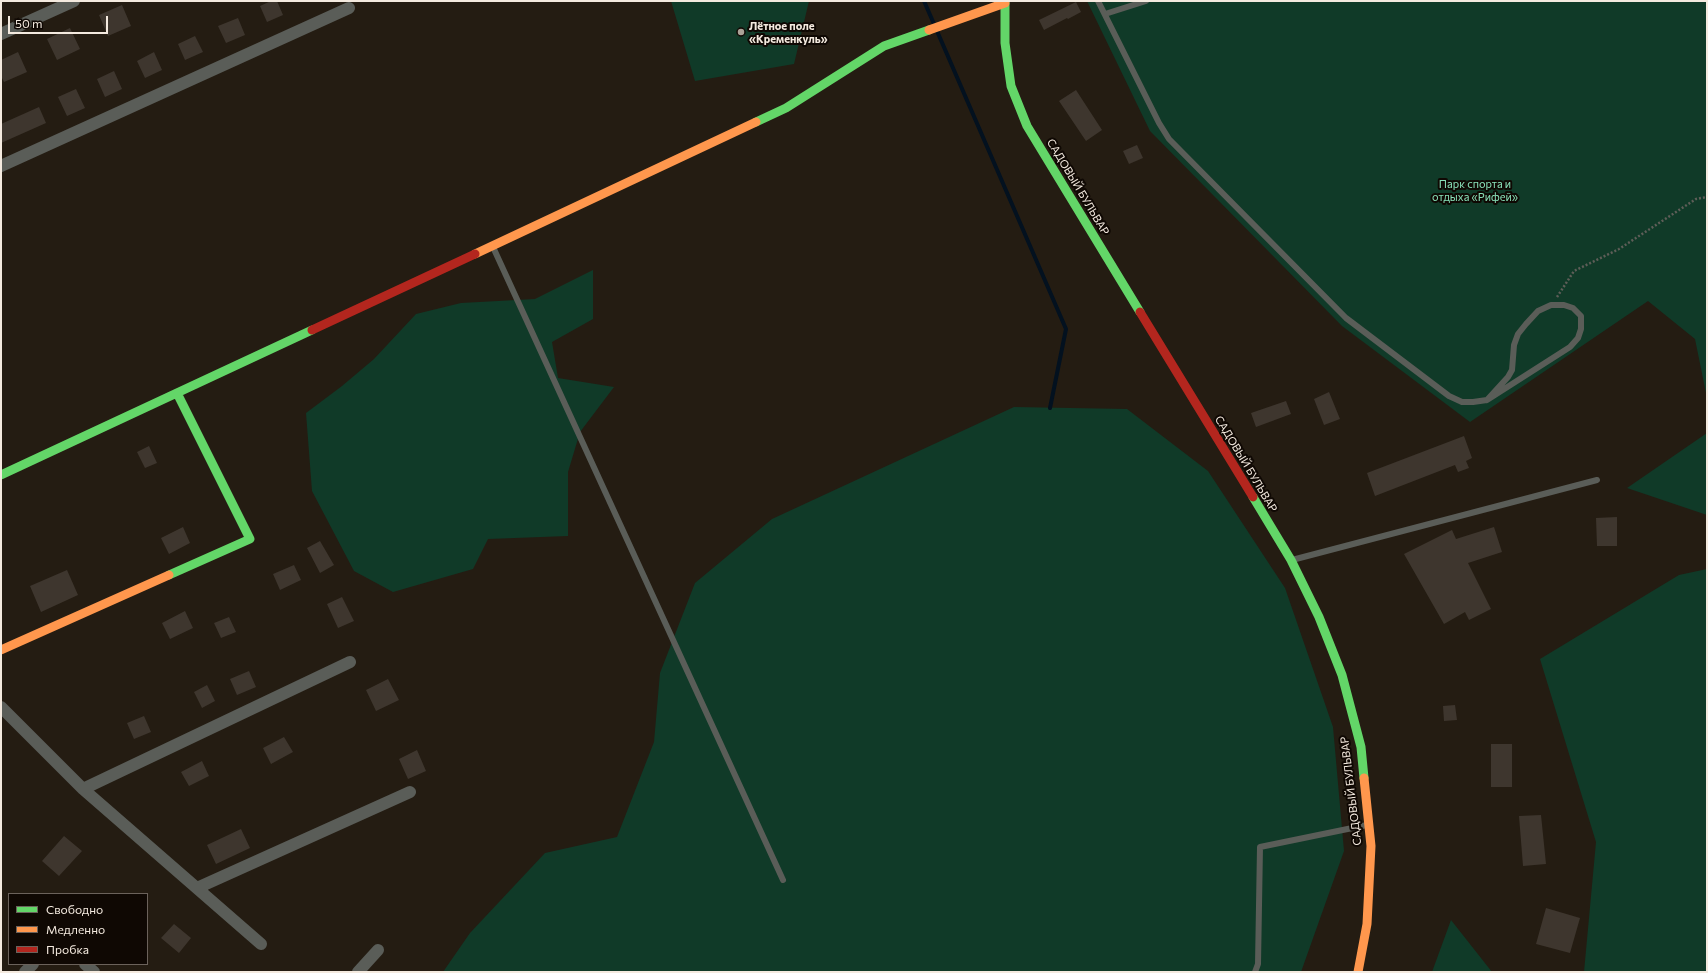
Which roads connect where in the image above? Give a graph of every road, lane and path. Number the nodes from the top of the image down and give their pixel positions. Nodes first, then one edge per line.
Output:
1 (74, 1) edge
2 (1098, 1) edge
3 (1146, 1) edge
4 (1005, 2) edge
5 (349, 8) dead end
6 (1105, 14) junction
7 (1, 34) edge
8 (1, 166) edge
9 (1707, 197) edge
10 (493, 245) junction
11 (1551, 305) junction
12 (177, 393) junction
13 (1487, 400) junction
14 (1, 475) edge
15 (1597, 480) dead end
16 (1291, 560) junction
17 (1, 650) edge
18 (350, 662) dead end
19 (1, 707) edge
20 (83, 789) junction
21 (410, 792) dead end
22 (1368, 825) junction
23 (784, 880) dead end
24 (197, 888) junction
25 (261, 944) dead end
26 (378, 950) dead end
27 (86, 965) edge
28 (94, 972) edge
29 (358, 972) edge
30 (1255, 972) edge
31 (1358, 972) edge

1 - 7 street
2 - 6 lane
3 - 6 lane
4 - 10 street
4 - 16 street, САДОВЫЙ БУЛЬВАР
5 - 8 street
6 - 13 lane
9 - 11 path
10 - 12 street
10 - 23 lane
11 - 13 lane
11 - 13 lane
12 - 14 street
12 - 17 street
15 - 16 lane
16 - 22 street, САДОВЫЙ БУЛЬВАР
18 - 20 street
19 - 20 street
20 - 24 street
21 - 24 street
22 - 30 lane
22 - 31 street, САДОВЫЙ БУЛЬВАР
24 - 25 street
26 - 29 street
27 - 28 street

